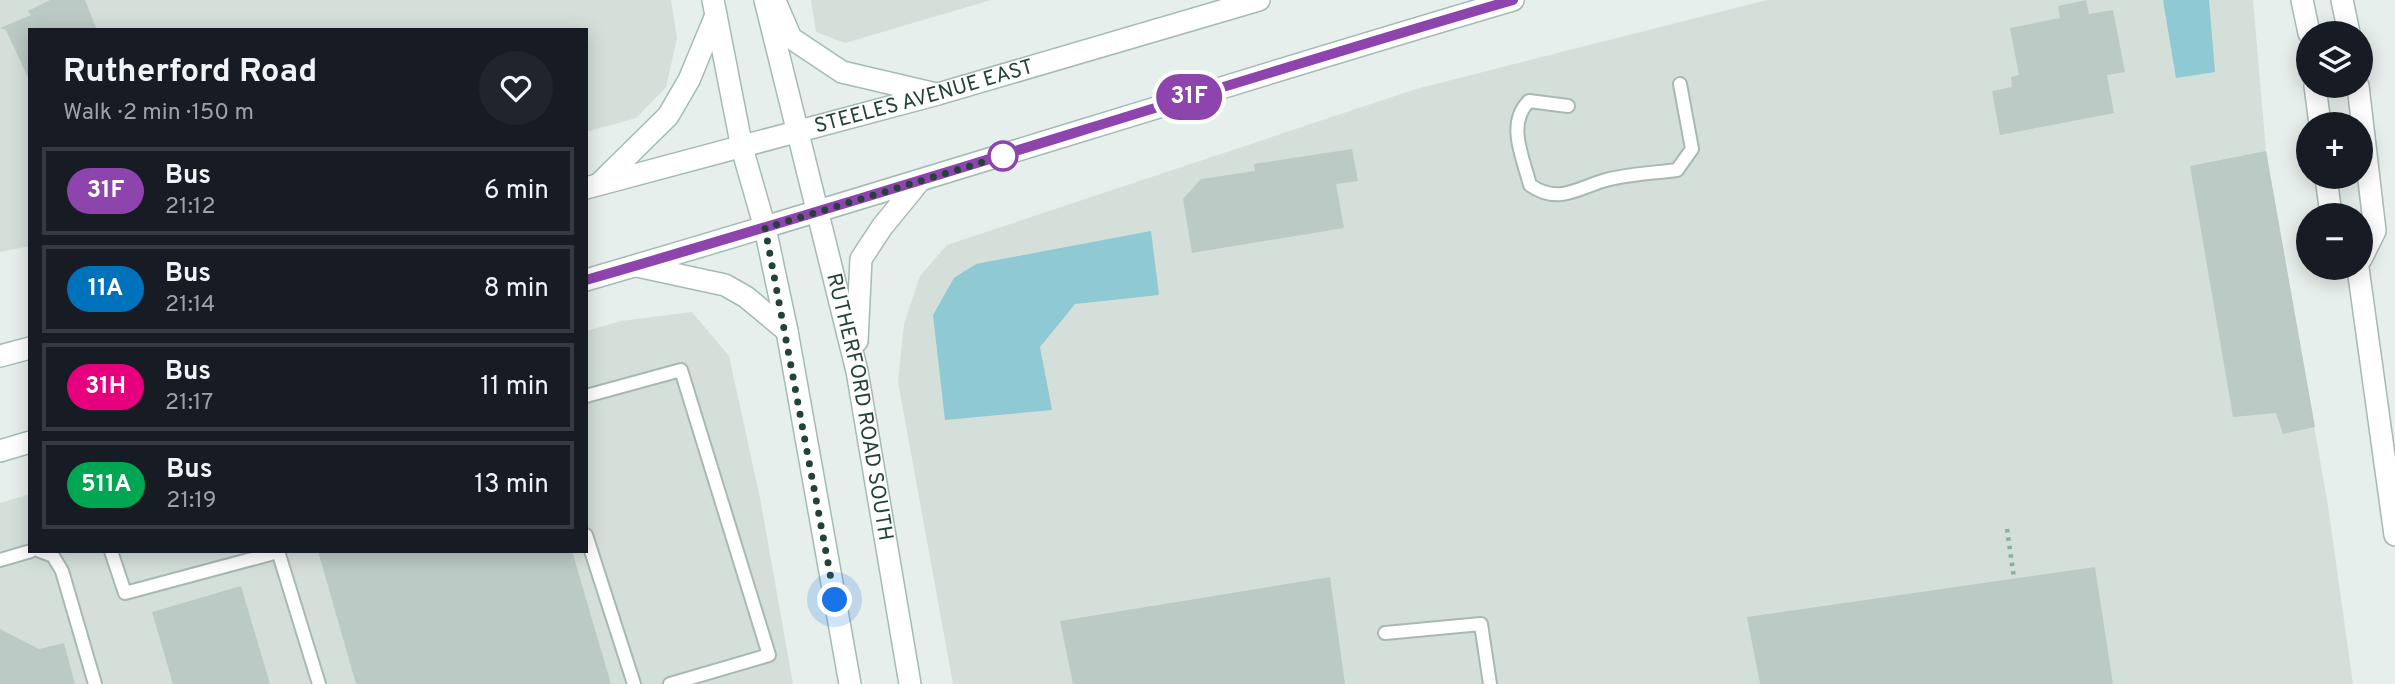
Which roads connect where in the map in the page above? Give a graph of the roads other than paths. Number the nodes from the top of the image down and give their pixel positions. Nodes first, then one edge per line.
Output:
1 (765, 0) edge
2 (774, 0) edge
3 (1259, 0) edge
4 (1513, 0) edge
5 (2302, 0) edge
6 (2342, 0) edge
7 (715, 8) edge
8 (2306, 21) edge
9 (2346, 21) edge
10 (1679, 84) dead end
11 (938, 94) junction
12 (2359, 98) edge
13 (1568, 106) dead end
14 (796, 133) junction
15 (743, 148) junction
16 (919, 183) junction
17 (592, 186) edge
18 (2372, 203) edge
19 (817, 212) junction
20 (2373, 214) edge
21 (765, 228) junction
22 (2373, 235) edge
23 (635, 266) junction
24 (588, 279) edge
25 (2360, 280) edge
26 (786, 331) junction
27 (28, 349) edge
28 (0, 356) edge
29 (857, 371) junction
30 (588, 395) edge
31 (28, 443) edge
32 (0, 451) edge
33 (2395, 535) edge
34 (588, 541) edge
35 (28, 552) edge
36 (45, 553) edge
37 (112, 553) edge
38 (271, 553) edge
39 (279, 553) edge
40 (0, 560) edge
41 (1385, 633) dead end
42 (95, 684) edge
43 (319, 684) edge
44 (634, 684) edge
45 (670, 684) edge
46 (850, 684) edge
47 (910, 684) edge
48 (1490, 684) edge

1 - 14 main road, RUTHERFORD ROAD SOUTH
2 - 11 main road
3 - 11 main road, STEELES AVENUE EAST
4 - 16 main road
5 - 8 main road
6 - 9 main road
7 - 15 main road
7 - 17 main road
10 - 13 lane
11 - 14 main road, STEELES AVENUE EAST
12 - 18 main road
14 - 15 main road, STEELES AVENUE EAST
14 - 19 main road, RUTHERFORD ROAD SOUTH
15 - 17 main road, STEELES AVENUE EAST
15 - 21 main road
16 - 19 main road
16 - 29 main road
19 - 21 main road
19 - 29 main road, RUTHERFORD ROAD SOUTH
20 - 22 main road
21 - 23 main road
21 - 26 main road
23 - 24 main road
23 - 26 main road
25 - 33 main road
26 - 46 main road
27 - 28 main road
29 - 47 main road, RUTHERFORD ROAD SOUTH
30 - 45 lane
31 - 32 main road
34 - 44 lane
35 - 40 lane
36 - 42 lane
37 - 38 lane
39 - 43 lane
41 - 48 lane

